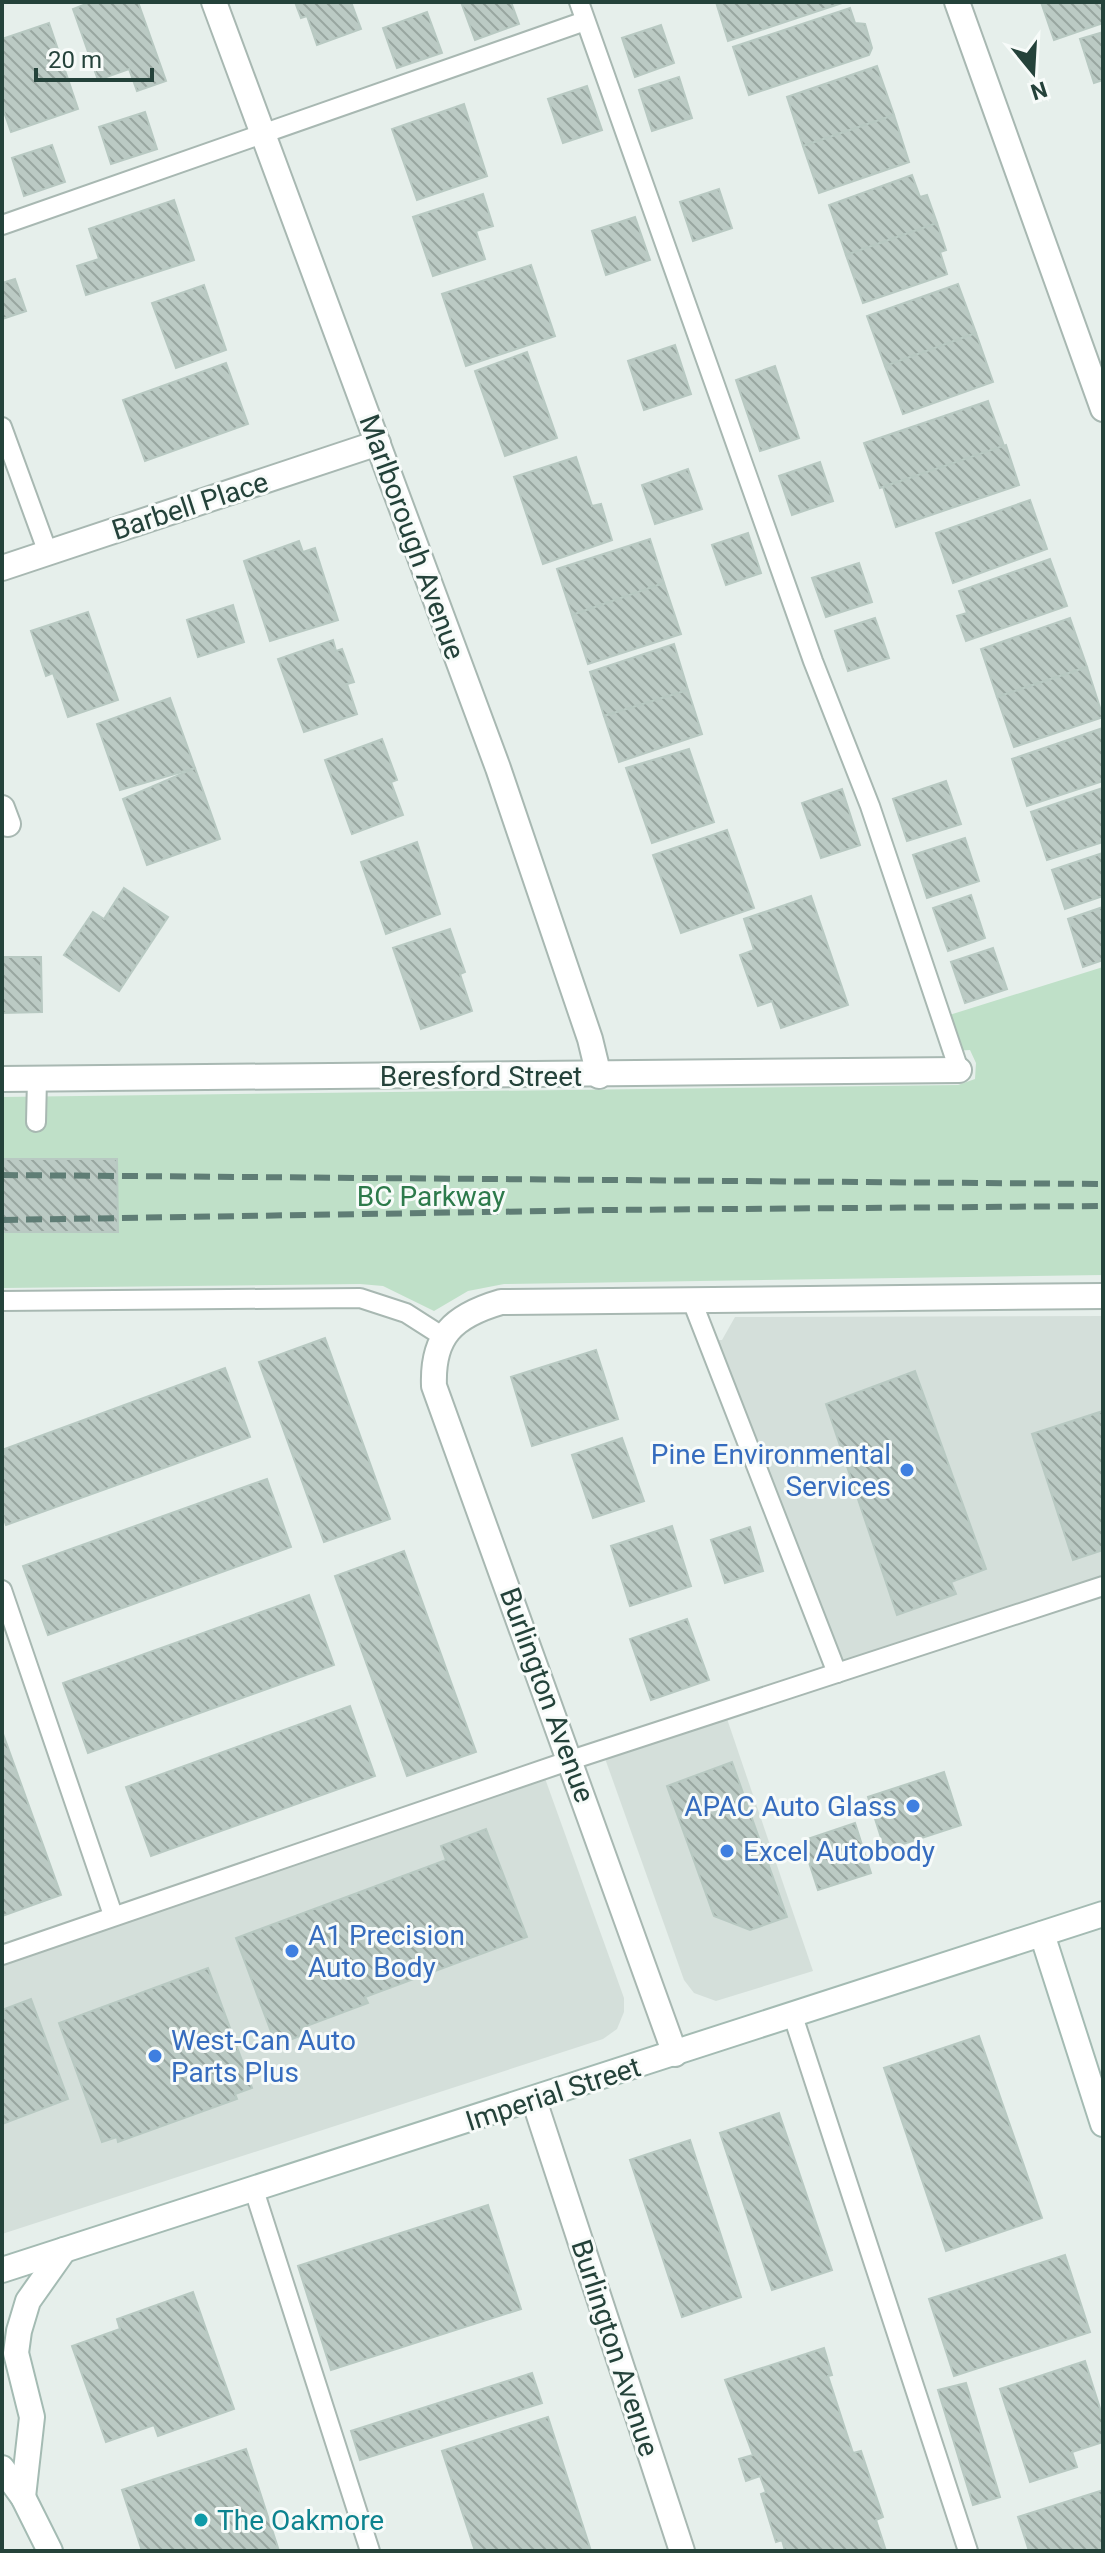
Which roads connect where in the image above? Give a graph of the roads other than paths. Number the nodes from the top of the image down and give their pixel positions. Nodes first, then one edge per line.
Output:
1 (214, 2) edge
2 (579, 2) edge
3 (957, 2) edge
4 (585, 21) junction
5 (263, 135) junction
6 (2, 225) edge
7 (1103, 409) edge
8 (2, 427) edge
9 (378, 443) junction
10 (48, 553) junction
11 (2, 568) edge
12 (959, 1070) joint
13 (599, 1076) junction
14 (2, 1079) edge
15 (37, 1079) junction
16 (36, 1122) dead end
17 (1103, 1296) edge
18 (2, 1301) edge
19 (692, 1301) junction
20 (442, 1336) junction
21 (1103, 1586) edge
22 (2, 1590) edge
23 (837, 1673) junction
24 (571, 1760) junction
25 (1103, 1914) edge
26 (113, 1915) junction
27 (1042, 1934) junction
28 (2, 1955) edge
29 (793, 2016) junction
30 (675, 2054) junction
31 (534, 2100) junction
32 (1103, 2124) edge
33 (254, 2190) junction
34 (64, 2250) junction
35 (2, 2270) edge
36 (2, 2468) edge
37 (23, 2497) junction
38 (50, 2551) edge
39 (370, 2551) edge
40 (682, 2551) edge
41 (968, 2551) edge

1 - 5 street, Marlborough Avenue
2 - 4 lane
3 - 7 street
4 - 5 lane
4 - 12 lane
5 - 6 lane
5 - 9 street, Marlborough Avenue
8 - 10 lane
9 - 10 street, Barbell Place
9 - 13 street, Marlborough Avenue
10 - 11 street, Barbell Place
12 - 13 street, Beresford Street
13 - 15 street, Beresford Street
14 - 15 street, Beresford Street
15 - 16 lane
17 - 19 street
18 - 20 lane
19 - 20 street
19 - 23 lane
20 - 24 street, Burlington Avenue
21 - 23 lane
22 - 26 lane
23 - 24 lane
24 - 26 lane
24 - 30 street, Burlington Avenue
25 - 27 street, Imperial Street
26 - 28 lane
27 - 29 street, Imperial Street
27 - 32 street
29 - 30 street, Imperial Street
29 - 41 lane
30 - 31 street, Imperial Street
31 - 33 street, Imperial Street
31 - 40 street, Burlington Avenue
33 - 34 street, Imperial Street
33 - 39 lane
34 - 35 street, Imperial Street
34 - 37 street
36 - 37 street
37 - 38 street

